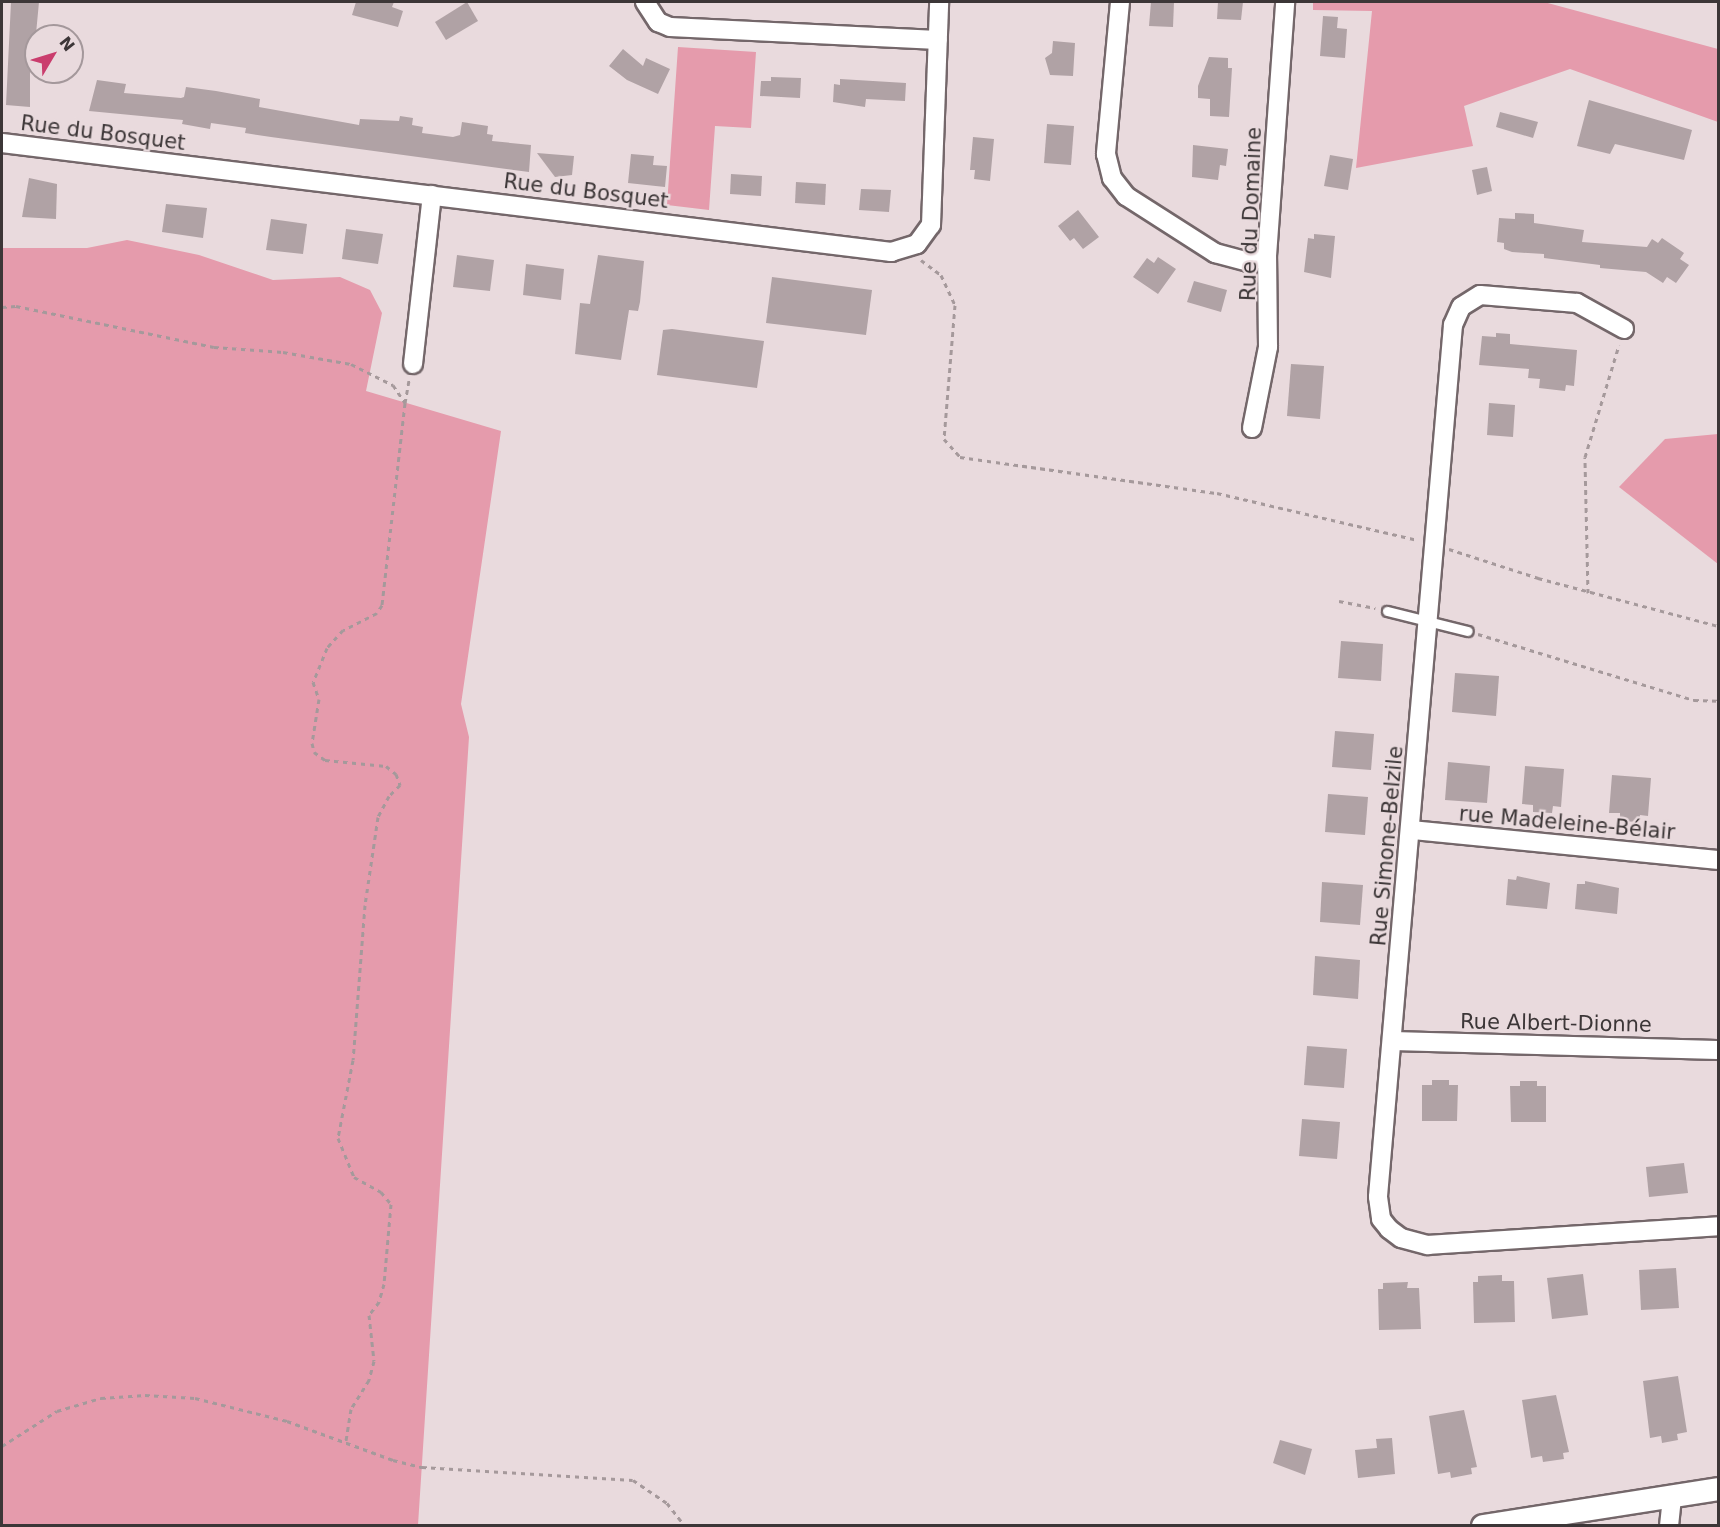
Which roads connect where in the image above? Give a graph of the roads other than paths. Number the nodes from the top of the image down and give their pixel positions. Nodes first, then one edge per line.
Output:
1 (645, 2) edge
2 (939, 2) edge
3 (1120, 2) edge
4 (1285, 2) edge
5 (938, 40) junction
6 (2, 143) edge
7 (432, 195) junction
8 (1267, 256) junction
9 (1624, 329) road end
10 (413, 364) road end
11 (1252, 428) dead end
12 (1387, 611) dead end
13 (1428, 619) junction
14 (1468, 631) road end
15 (1412, 830) junction
16 (1719, 860) edge
17 (1393, 1041) junction
18 (1719, 1050) edge
19 (1719, 1226) edge
20 (1719, 1489) edge
21 (1672, 1497) junction
22 (1483, 1526) edge
23 (1669, 1526) edge

1 - 5 street
2 - 5 street
3 - 8 street
4 - 8 street, Rue du Domaine
5 - 7 street, Rue du Bosquet
6 - 7 street, Rue du Bosquet
7 - 10 street
8 - 11 street, Rue du Domaine
9 - 13 street, Rue Simone-Belzile
12 - 13 lane
13 - 14 lane
13 - 15 street, Rue Simone-Belzile
15 - 16 street, rue Madeleine-Bélair
15 - 17 street, Rue Simone-Belzile
17 - 18 street, Rue Albert-Dionne
17 - 19 street, Rue Simone-Belzile
20 - 21 street
21 - 22 street
21 - 23 street

